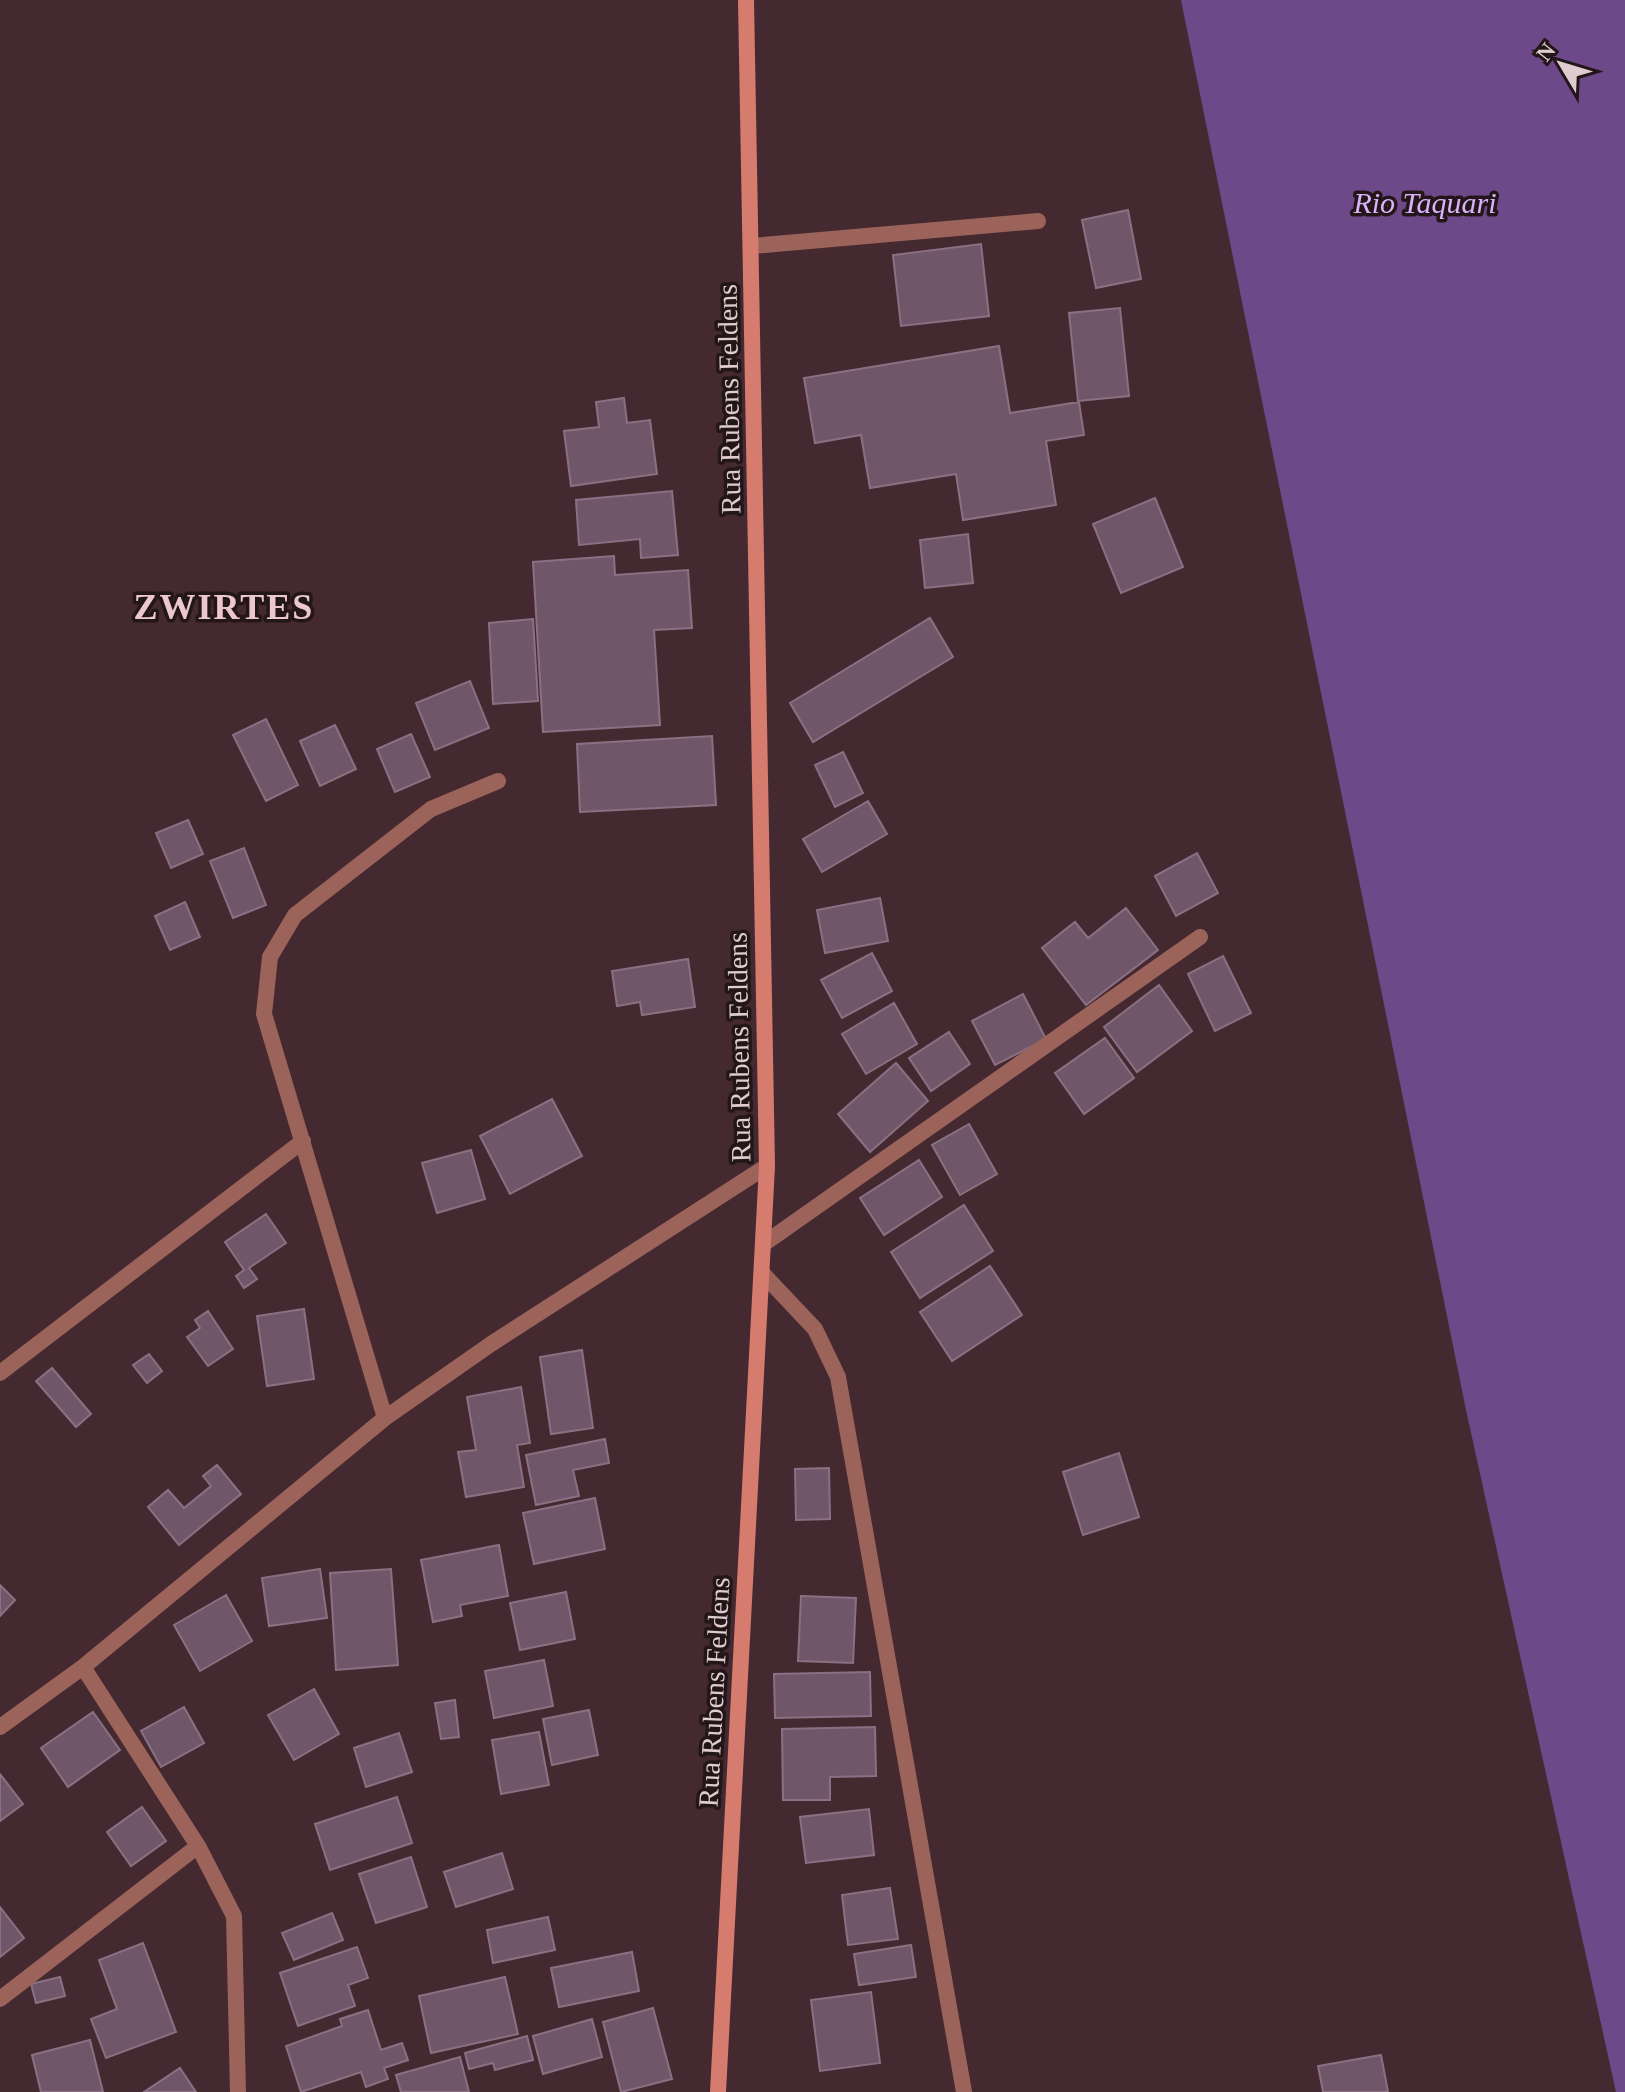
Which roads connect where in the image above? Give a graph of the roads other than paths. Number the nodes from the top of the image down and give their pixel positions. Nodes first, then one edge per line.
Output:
1 (746, 0) edge
2 (1038, 221) dead end
3 (752, 246) junction
4 (498, 781) dead end
5 (1200, 937) dead end
6 (303, 1141) junction
7 (767, 1166) junction
8 (765, 1243) junction
9 (763, 1274) junction
10 (0, 1373) edge
11 (385, 1418) junction
12 (83, 1667) junction
13 (0, 1727) edge
14 (198, 1846) junction
15 (0, 1999) edge
16 (238, 2092) edge
17 (718, 2092) edge
18 (964, 2092) edge

1 - 3 main road, Rua Rubens Feldens
2 - 3 street
3 - 7 main road, Rua Rubens Feldens
4 - 6 street
5 - 8 street
6 - 10 street
6 - 11 street
7 - 8 main road, Rua Rubens Feldens
7 - 11 street
8 - 9 main road, Rua Rubens Feldens
9 - 17 main road, Rua Rubens Feldens
9 - 18 street
11 - 12 street
12 - 13 street
12 - 14 street
14 - 15 street
14 - 16 street

